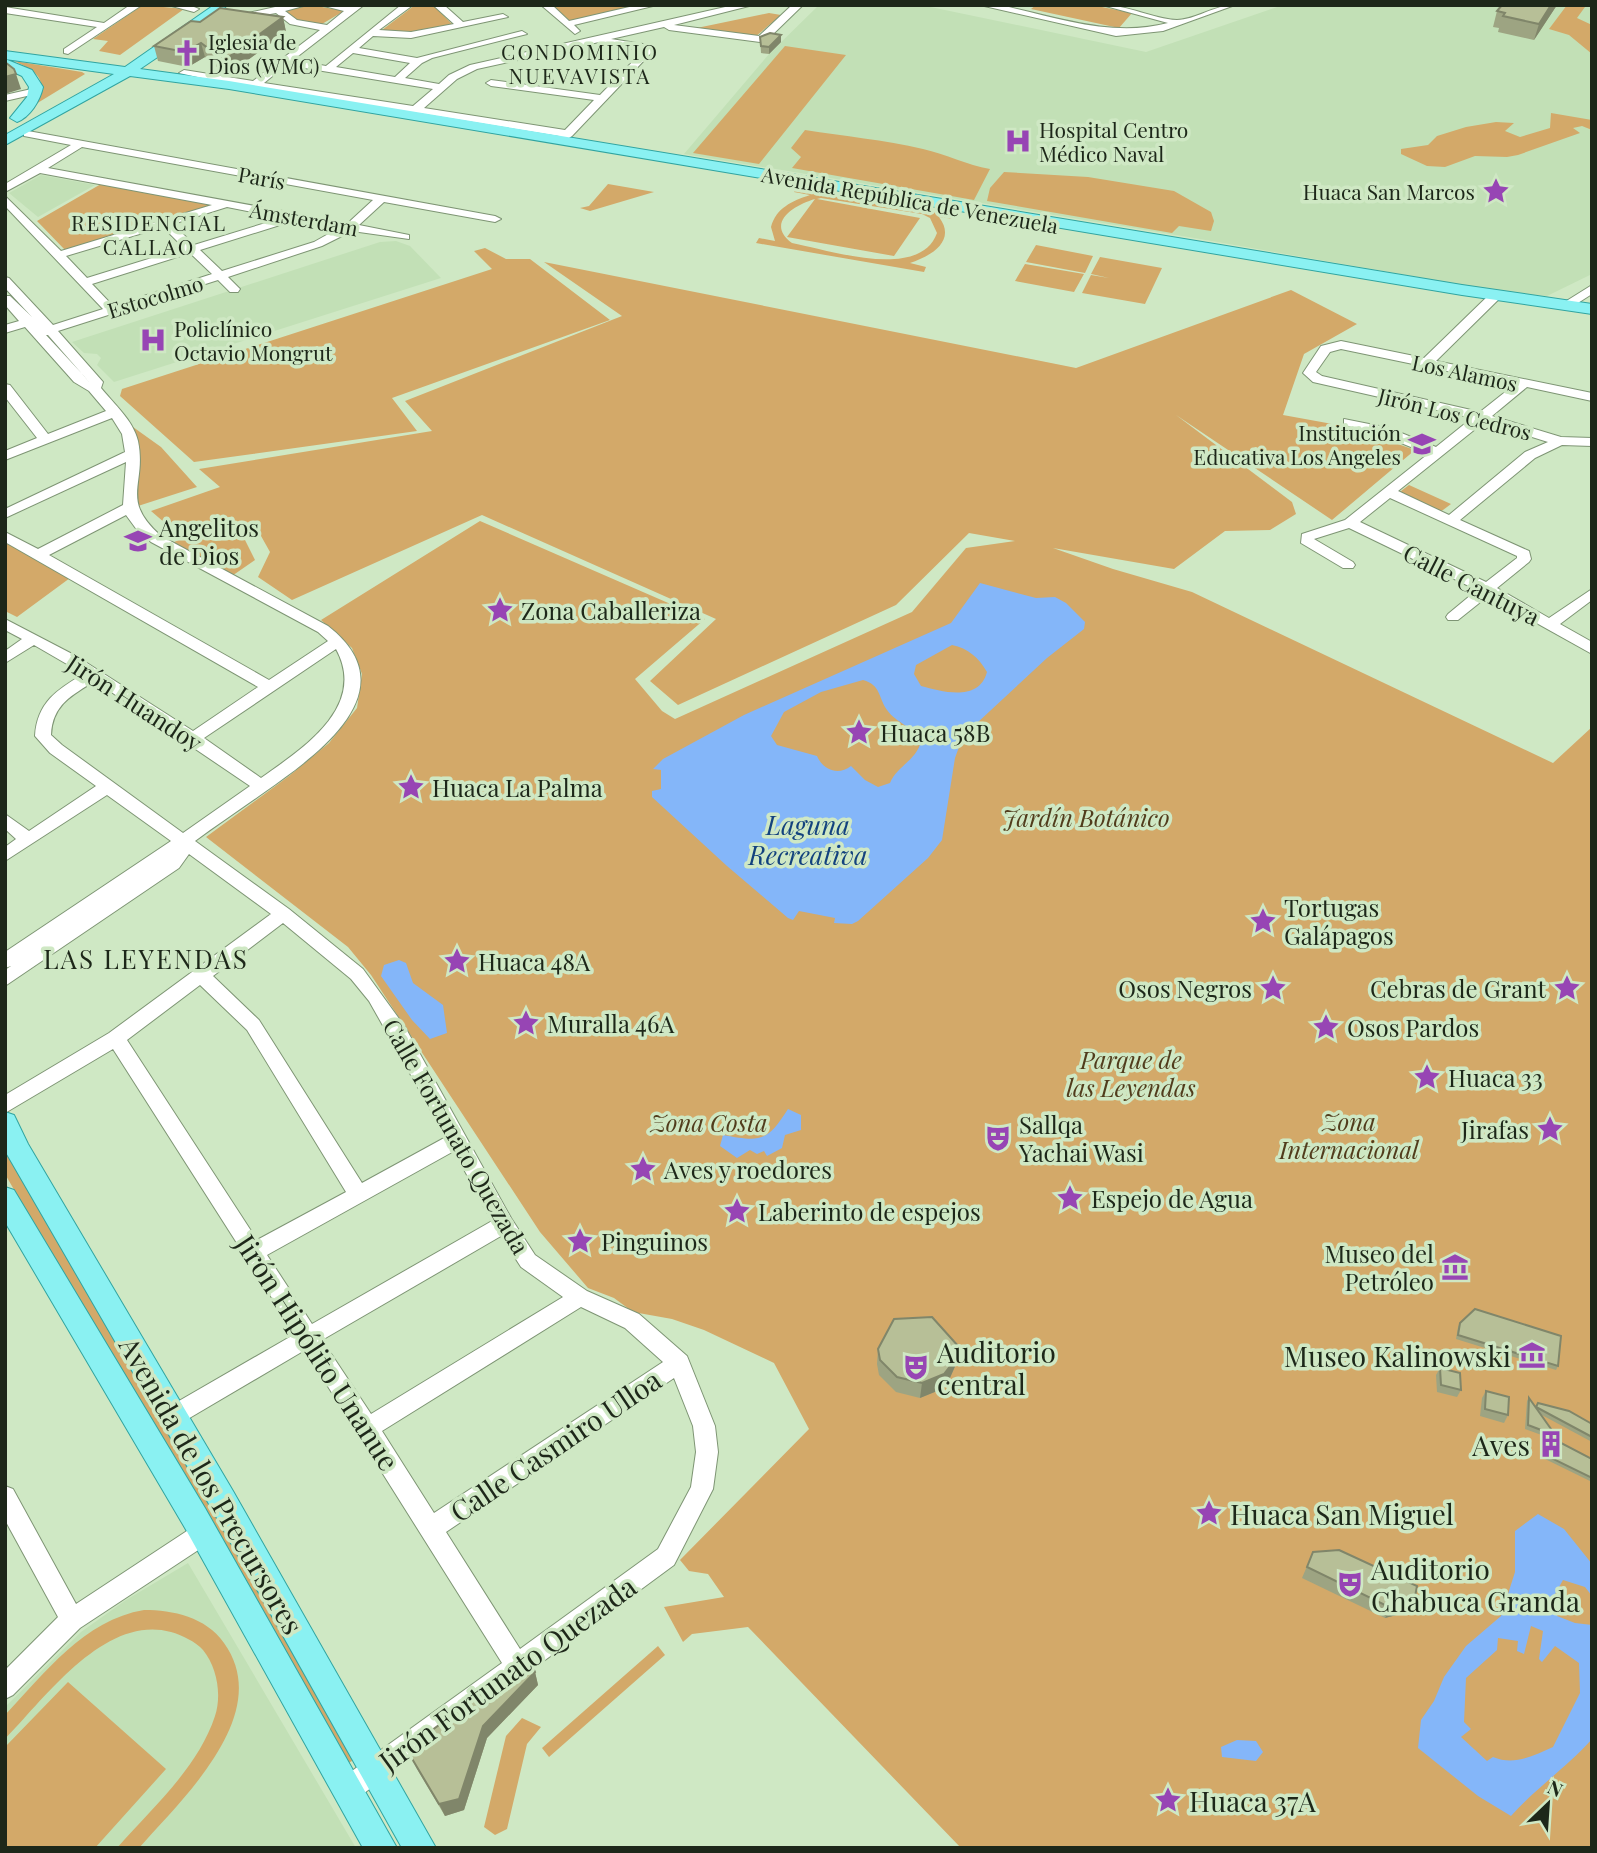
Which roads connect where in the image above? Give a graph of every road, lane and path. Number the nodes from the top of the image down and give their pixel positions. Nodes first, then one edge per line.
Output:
1 (137, 5) edge
2 (173, 5) edge
3 (221, 5) edge
4 (229, 5) edge
5 (302, 5) edge
6 (325, 5) edge
7 (408, 5) edge
8 (438, 5) edge
9 (491, 5) edge
10 (546, 5) edge
11 (652, 5) edge
12 (748, 5) edge
13 (798, 5) edge
14 (985, 5) edge
15 (1107, 5) edge
16 (1230, 5) edge
17 (1214, 7) edge
18 (356, 8) edge
19 (202, 9) edge
20 (278, 9) junction
21 (5, 10) edge
22 (503, 17) junction
23 (1178, 23) junction
24 (567, 24) junction
25 (461, 25) junction
26 (659, 25) junction
27 (106, 26) junction
28 (329, 28) junction
29 (372, 33) junction
30 (523, 34) junction
31 (591, 41) junction
32 (351, 50) junction
33 (68, 51) junction
34 (542, 51) junction
35 (15, 54) edge
36 (97, 60) junction
37 (418, 61) junction
38 (284, 62) junction
39 (129, 68) junction
40 (327, 69) junction
41 (184, 73) junction
42 (397, 80) junction
43 (491, 83) dead end
44 (229, 85) junction
45 (254, 86) junction
46 (441, 87) junction
47 (33, 97) junction
48 (5, 98) edge
49 (602, 98) junction
50 (413, 112) junction
51 (11, 121) edge
52 (31, 129) junction
53 (5, 131) edge
54 (564, 137) junction
55 (5, 141) edge
56 (80, 144) junction
57 (5, 147) edge
58 (38, 169) junction
59 (5, 189) edge
60 (5, 199) edge
61 (381, 199) junction
62 (227, 204) junction
63 (286, 215) junction
64 (495, 219) dead end
65 (165, 223) junction
66 (350, 227) junction
67 (405, 237) dead end
68 (192, 249) junction
69 (58, 255) junction
70 (219, 275) junction
71 (5, 281) edge
72 (85, 282) junction
73 (234, 289) dead end
74 (1592, 289) edge
75 (1496, 295) junction
76 (5, 298) edge
77 (1566, 305) junction
78 (110, 309) junction
79 (1592, 309) edge
80 (33, 320) junction
81 (5, 329) edge
82 (51, 329) junction
83 (37, 334) junction
84 (1426, 363) junction
85 (1318, 379) joint
86 (1523, 384) junction
87 (94, 387) junction
88 (6, 390) edge
89 (1592, 397) edge
90 (112, 412) junction
91 (1483, 417) junction
92 (1349, 422) dead end
93 (46, 439) junction
94 (1560, 441) junction
95 (1592, 442) edge
96 (1438, 453) junction
97 (131, 454) junction
98 (5, 456) edge
99 (1390, 493) junction
100 (129, 508) junction
101 (5, 514) edge
102 (1451, 520) junction
103 (1350, 523) junction
104 (5, 536) edge
105 (38, 555) junction
106 (1348, 565) dead end
107 (1486, 589) junction
108 (1592, 593) edge
109 (1453, 617) dead end
110 (5, 624) edge
111 (1551, 624) junction
112 (33, 638) junction
113 (338, 641) junction
114 (1592, 649) edge
115 (5, 658) edge
116 (93, 675) junction
117 (269, 688) junction
118 (193, 738) junction
119 (261, 786) junction
120 (107, 787) junction
121 (5, 820) edge
122 (29, 840) junction
123 (183, 841) junction
124 (5, 855) edge
125 (283, 914) junction
126 (5, 961) edge
127 (202, 976) junction
128 (5, 979) edge
129 (116, 1038) junction
130 (5, 1105) edge
131 (5, 1122) edge
132 (457, 1140) junction
133 (357, 1193) junction
134 (5, 1198) edge
135 (504, 1224) junction
136 (14, 1228) edge
137 (253, 1253) junction
138 (580, 1297) junction
139 (308, 1338) junction
140 (679, 1363) junction
141 (173, 1416) junction
142 (369, 1427) junction
143 (8, 1512) edge
144 (432, 1528) junction
145 (204, 1533) junction
146 (666, 1557) joint
147 (72, 1620) junction
148 (518, 1667) junction
149 (5, 1687) edge
150 (374, 1770) junction
151 (347, 1790) junction
152 (381, 1848) edge
153 (420, 1848) edge

1 - 27 street
2 - 19 street
3 - 19 main road
4 - 19 main road
5 - 20 street
6 - 18 street
7 - 29 street
8 - 25 street
9 - 22 street
10 - 24 street
11 - 24 street
12 - 26 street
13 - 26 street
14 - 23 street
15 - 23 street
16 - 17 street
17 - 23 street
18 - 28 street
19 - 20 street
19 - 39 main road
19 - 39 main road
20 - 28 street
21 - 27 street
22 - 25 street
22 - 30 street
24 - 31 street
25 - 29 street
26 - 31 street
27 - 33 street
28 - 38 street
29 - 32 street
30 - 34 street
30 - 37 street
31 - 34 street
31 - 49 street
32 - 37 street
32 - 40 street
33 - 35 main road
33 - 36 main road
34 - 46 street
35 - 36 main road, Avenida República de Venezuela
35 - 39 main road, Avenida República de Venezuela
35 - 47 main road
36 - 39 main road, Avenida República de Venezuela
37 - 42 street
38 - 40 street
38 - 45 street
39 - 41 main road, Avenida República de Venezuela
39 - 44 main road, Avenida República de Venezuela
39 - 51 main road
39 - 52 main road
39 - 52 main road
39 - 53 main road
40 - 42 street
41 - 44 main road, Avenida República de Venezuela
41 - 45 street
42 - 46 street
43 - 49 street
44 - 45 main road, Avenida República de Venezuela
45 - 50 main road, Avenida República de Venezuela
46 - 50 street
47 - 48 street
47 - 51 main road
49 - 54 street
50 - 54 main road, Avenida República de Venezuela
52 - 55 main road
52 - 56 street, París
52 - 57 main road
54 - 75 main road, Avenida República de Venezuela
56 - 58 street
56 - 61 street, París
58 - 59 street
58 - 62 street, Ámsterdam
60 - 69 street
61 - 64 street, París
61 - 66 street, Estocolmo
62 - 63 street, Ámsterdam
62 - 65 street
63 - 66 street, Ámsterdam
63 - 68 street
65 - 68 street
65 - 69 street
66 - 67 street, Ámsterdam
66 - 70 street, Estocolmo
68 - 70 street
68 - 72 street
69 - 72 street
70 - 73 street
70 - 78 street, Estocolmo
71 - 80 street
72 - 78 street
74 - 77 street
75 - 77 main road, Avenida República de Venezuela
75 - 84 street
76 - 80 street
77 - 79 main road, Avenida República de Venezuela
78 - 82 street, Estocolmo
80 - 81 street
80 - 82 street
80 - 83 street
82 - 83 street, Estocolmo
82 - 87 street
83 - 87 street
84 - 85 street, Los Alamos
84 - 86 street, Los Alamos
85 - 91 street, Jirón Los Cedros
86 - 89 street, Los Alamos
86 - 91 street
87 - 90 street
88 - 93 street
90 - 93 street
90 - 97 street
91 - 94 street, Jirón Los Cedros
91 - 96 street
92 - 96 street
93 - 98 street
94 - 95 street, Jirón Los Cedros
94 - 102 street
96 - 99 street
97 - 100 street
97 - 101 street
99 - 102 street
99 - 103 street
100 - 105 street
100 - 113 street
102 - 107 street
103 - 106 street
103 - 107 street, Calle Cantuya
104 - 105 street
105 - 117 street
107 - 109 street
107 - 111 street, Calle Cantuya
108 - 111 street
110 - 112 street, Jirón Huandoy
111 - 114 street, Calle Cantuya
112 - 115 street
112 - 116 street, Jirón Huandoy
113 - 117 street
113 - 119 street
116 - 118 street, Jirón Huandoy
116 - 120 street
117 - 118 street
118 - 119 street, Jirón Huandoy
119 - 123 street
120 - 122 street
120 - 123 street
121 - 122 street
122 - 124 street
123 - 125 street, Calle Fortunato Quezada
123 - 126 street
123 - 128 street
125 - 127 street
125 - 132 street, Calle Fortunato Quezada
127 - 129 street
127 - 133 street
129 - 130 street
129 - 137 street, Jirón Hipólito Unanue
131 - 141 main road, Avenida de los Precursores
132 - 133 street
132 - 135 street, Calle Fortunato Quezada
133 - 137 street
134 - 136 main road, Avenida de los Precursores
135 - 138 street, Calle Fortunato Quezada
135 - 139 street
136 - 145 main road, Avenida de los Precursores
137 - 139 street, Jirón Hipólito Unanue
138 - 140 street, Calle Fortunato Quezada
138 - 142 street
139 - 141 street
139 - 142 street, Jirón Hipólito Unanue
140 - 144 street, Calle Casmiro Ulloa
140 - 146 street, Calle Fortunato Quezada
141 - 150 main road, Avenida de los Precursores
142 - 144 street, Jirón Hipólito Unanue
143 - 147 street
144 - 148 street, Jirón Hipólito Unanue
145 - 147 street
145 - 151 main road, Avenida de los Precursores
146 - 148 street, Jirón Fortunato Quezada
147 - 149 street
148 - 150 street, Jirón Fortunato Quezada
150 - 151 street, Jirón Fortunato Quezada
150 - 153 main road, Avenida de los Precursores
151 - 152 main road, Avenida de los Precursores

